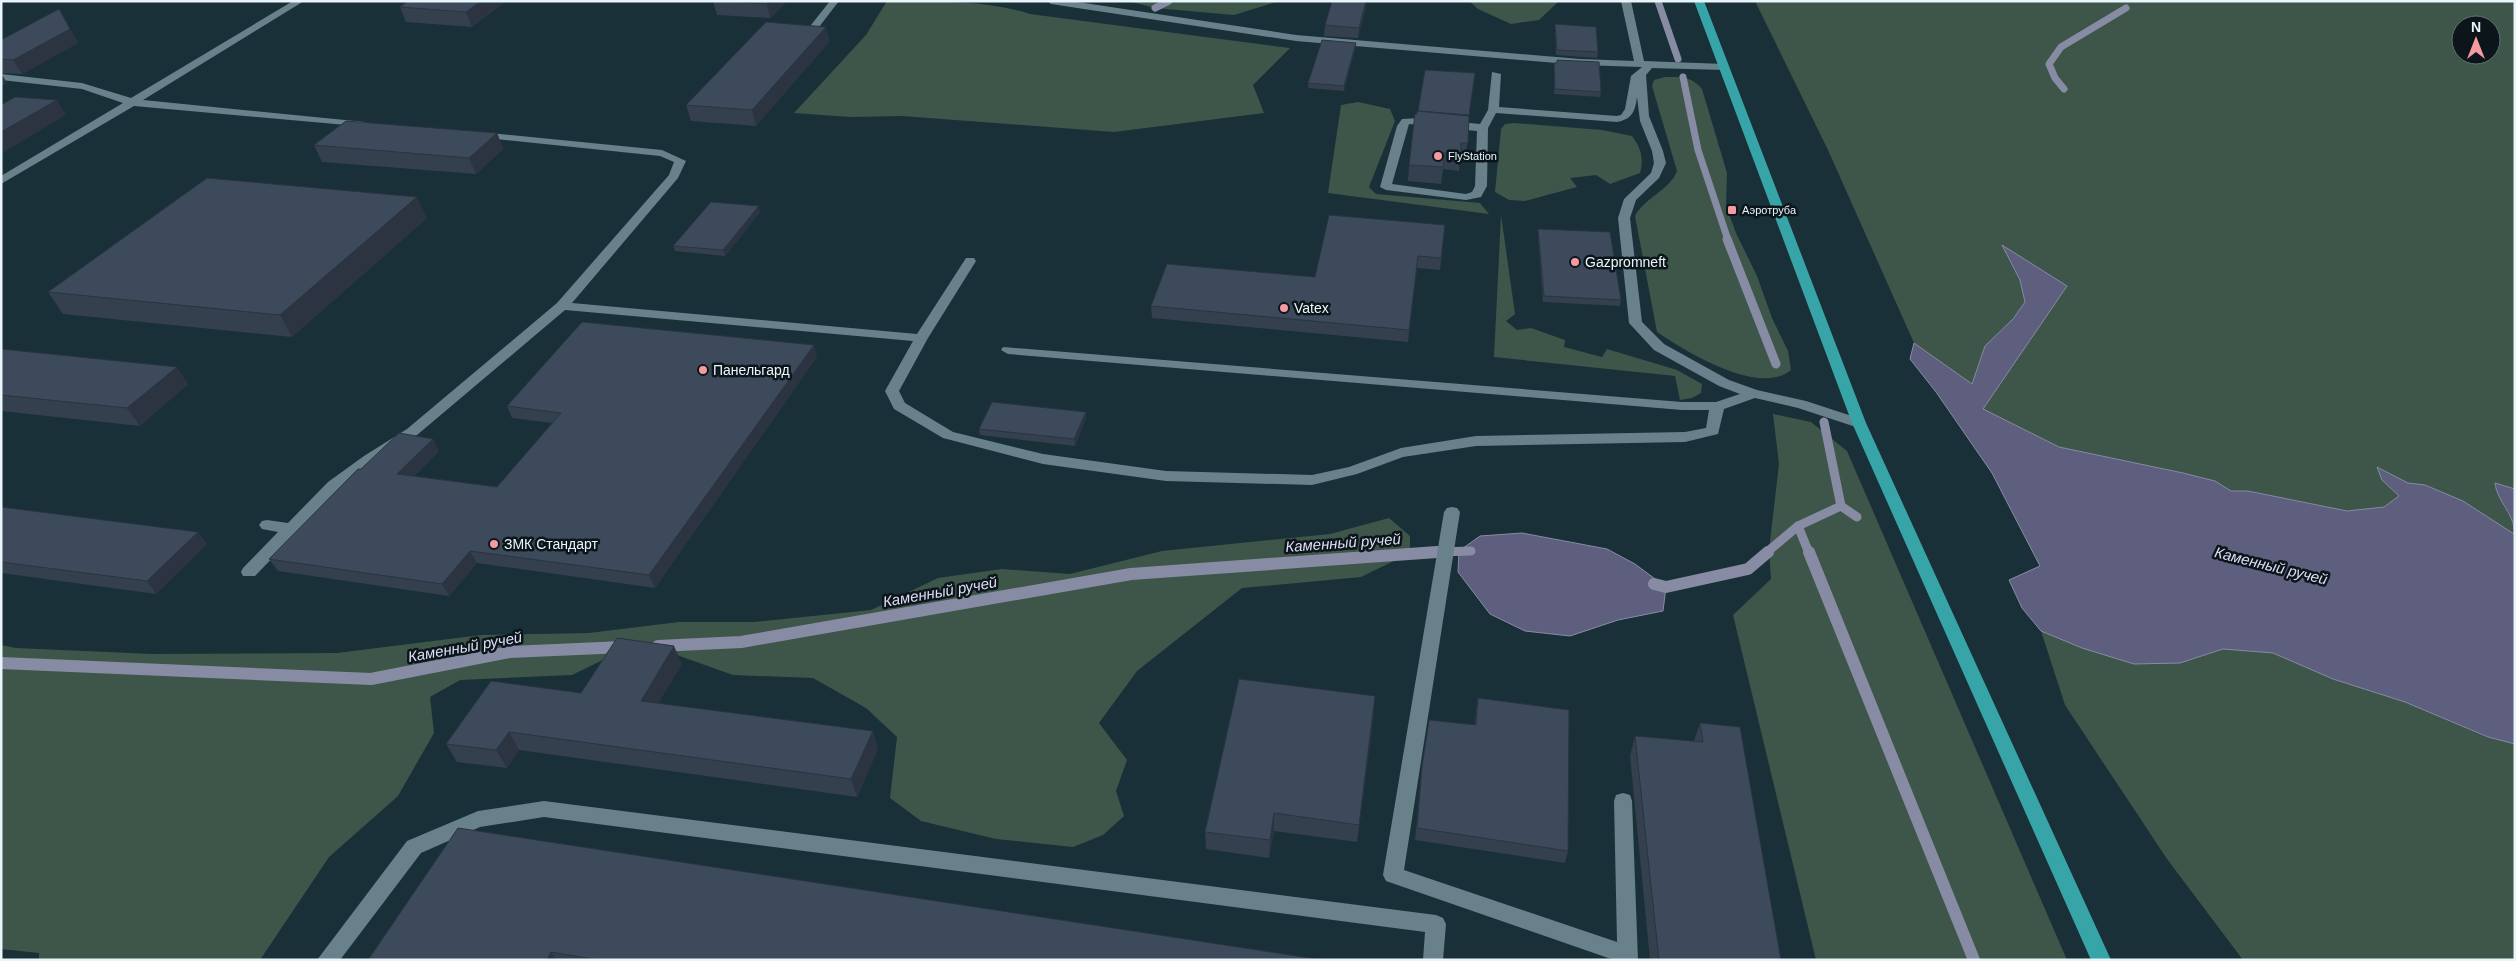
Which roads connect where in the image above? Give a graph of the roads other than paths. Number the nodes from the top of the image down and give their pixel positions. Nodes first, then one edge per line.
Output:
1 (300, 1) edge
2 (836, 1) edge
3 (1051, 1) edge
4 (1626, 1) edge
5 (1699, 1) edge
6 (816, 25) edge
7 (1643, 67) junction
8 (1724, 67) junction
9 (1496, 74) dead end
10 (1, 77) edge
11 (130, 102) junction
12 (1493, 110) junction
13 (1617, 119) junction
14 (1644, 120) junction
15 (377, 126) edge
16 (1483, 128) junction
17 (466, 134) edge
18 (1, 181) edge
19 (970, 261) dead end
20 (562, 306) junction
21 (921, 338) junction
22 (1008, 350) dead end
23 (1754, 394) junction
24 (1717, 406) junction
25 (1859, 423) junction
26 (1452, 512) dead end
27 (268, 525) dead end
28 (291, 529) junction
29 (248, 572) dead end
30 (1623, 801) dead end
31 (1628, 958) edge
32 (327, 960) edge
33 (1434, 960) edge
34 (2101, 960) edge

1 - 11 lane
2 - 6 lane
3 - 7 lane
4 - 7 lane
5 - 8 main road
7 - 8 lane
7 - 13 lane
7 - 14 lane
8 - 25 main road
9 - 12 lane
10 - 11 lane
11 - 15 lane
11 - 18 lane
12 - 13 lane
12 - 16 lane
13 - 14 lane
14 - 23 lane
16 - 16 lane
17 - 20 lane
19 - 21 lane
20 - 21 lane
20 - 28 lane
21 - 24 lane
22 - 24 lane
23 - 24 lane
23 - 25 lane
25 - 34 main road
26 - 31 lane
27 - 28 lane
28 - 29 lane
30 - 31 lane
32 - 33 lane

